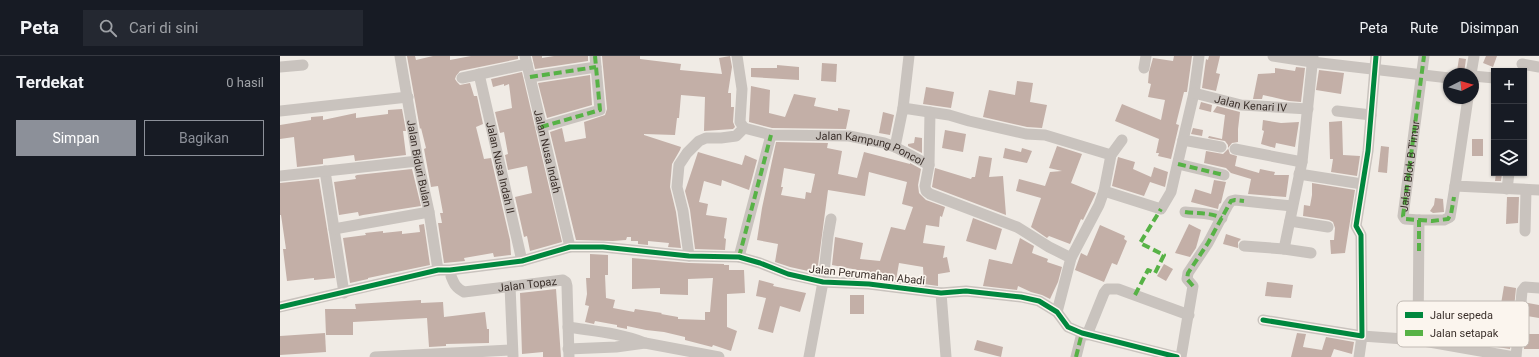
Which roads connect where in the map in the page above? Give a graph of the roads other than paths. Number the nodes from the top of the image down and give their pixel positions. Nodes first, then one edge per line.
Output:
1 (400, 56) edge
2 (737, 56) edge
3 (909, 56) edge
4 (1146, 56) edge
5 (1199, 56) edge
6 (1272, 56) edge
7 (1376, 56) edge
8 (1424, 56) edge
9 (1474, 56) edge
10 (1312, 59) edge
11 (526, 60) edge
12 (595, 62) edge
13 (1522, 64) edge
14 (303, 66) dead end
15 (280, 67) edge
16 (1539, 67) edge
17 (1144, 68) dead end
18 (1473, 68) edge
19 (1374, 69) junction
20 (479, 74) junction
21 (1422, 75) junction
22 (1479, 76) edge
23 (530, 77) junction
24 (1443, 77) edge
25 (462, 78) dead end
26 (1491, 78) edge
27 (1194, 93) junction
28 (408, 97) junction
29 (1467, 104) edge
30 (903, 108) junction
31 (1308, 109) junction
32 (280, 110) edge
33 (1337, 111) dead end
34 (930, 112) junction
35 (1371, 115) junction
36 (542, 127) junction
37 (744, 128) junction
38 (771, 135) junction
39 (1122, 140) dead end
40 (1182, 140) junction
41 (895, 147) junction
42 (1221, 148) dead end
43 (1235, 149) dead end
44 (1111, 155) junction
45 (418, 161) junction
46 (1302, 162) junction
47 (1178, 164) junction
48 (929, 165) junction
49 (325, 171) junction
50 (1299, 174) junction
51 (1224, 175) dead end
52 (280, 176) edge
53 (1509, 176) edge
54 (1362, 184) junction
55 (1455, 186) junction
56 (1507, 189) junction
57 (1526, 190) junction
58 (1539, 190) edge
59 (1104, 191) junction
60 (1292, 206) junction
61 (429, 212) junction
62 (1185, 212) dead end
63 (831, 219) dead end
64 (1221, 220) junction
65 (1419, 220) junction
66 (1290, 221) junction
67 (1328, 227) dead end
68 (334, 229) junction
69 (1525, 230) dead end
70 (1244, 246) dead end
71 (570, 247) junction
72 (1284, 249) junction
73 (1311, 253) dead end
74 (689, 256) junction
75 (739, 257) junction
76 (1071, 258) junction
77 (522, 261) junction
78 (438, 270) junction
79 (451, 273) junction
80 (823, 282) junction
81 (510, 286) junction
82 (1539, 288) edge
83 (344, 293) junction
84 (941, 293) junction
85 (1418, 301) edge
86 (1521, 301) edge
87 (280, 307) edge
88 (1057, 312) junction
89 (1189, 315) junction
90 (1263, 320) dead end
91 (568, 327) junction
92 (1085, 334) junction
93 (1362, 336) junction
94 (1397, 338) edge
95 (646, 343) junction
96 (1448, 347) edge
97 (1516, 347) edge
98 (512, 353) edge
99 (568, 353) edge
100 (1482, 355) edge
101 (375, 357) edge
102 (719, 357) edge
103 (808, 357) edge
104 (946, 357) edge
105 (1076, 357) edge
106 (1177, 357) edge
107 (1181, 357) edge
108 (1359, 357) edge
109 (1515, 357) edge

1 - 28 street, Jalan Biduri Bulan
2 - 37 street
3 - 30 street
4 - 17 street
5 - 27 street
6 - 10 street
7 - 19 street
8 - 21 street
9 - 18 street
10 - 19 street
10 - 31 street
11 - 20 street
11 - 23 street, Jalan Nusa Indah
12 - 23 street
12 - 36 street
13 - 16 street
14 - 15 street
19 - 21 street
19 - 35 street
20 - 25 street
20 - 77 street, Jalan Nusa Indah II
21 - 24 street
21 - 65 street, Jalan Blok B Timur
22 - 26 street
23 - 36 street, Jalan Nusa Indah
27 - 31 street, Jalan Kenari IV
27 - 40 street
28 - 32 street
28 - 45 street, Jalan Biduri Bulan
29 - 55 street
30 - 34 street
30 - 41 street
31 - 46 street
33 - 35 street
34 - 44 street
34 - 48 street
35 - 54 street
36 - 71 street, Jalan Nusa Indah
37 - 38 street, Jalan Kampung Poncol
37 - 74 street
38 - 41 street, Jalan Kampung Poncol
38 - 75 street
39 - 44 street
40 - 42 street
40 - 47 street
41 - 48 street, Jalan Kampung Poncol
43 - 46 street
44 - 59 street
45 - 49 street
45 - 61 street, Jalan Biduri Bulan
46 - 50 street
47 - 51 street
47 - 59 street
48 - 76 street, Jalan Kampung Poncol
49 - 52 street
49 - 68 street
50 - 54 street
50 - 60 street
53 - 56 street
54 - 93 street
55 - 56 street
55 - 65 street
56 - 57 street
57 - 58 street
57 - 69 street
59 - 76 street
60 - 64 street
60 - 66 street
61 - 68 street
61 - 78 street, Jalan Biduri Bulan
62 - 64 street
63 - 80 street
64 - 89 street
65 - 85 street, Jalan Blok B Timur
66 - 67 street
66 - 72 street
68 - 83 street
70 - 72 street
71 - 74 street, Jalan Perumahan Abadi
71 - 77 street, Jalan Perumahan Abadi
72 - 73 street
74 - 75 street, Jalan Perumahan Abadi
75 - 80 street, Jalan Perumahan Abadi
76 - 88 street
77 - 79 street, Jalan Perumahan Abadi
78 - 79 street, Jalan Perumahan Abadi
78 - 83 street, Jalan Perumahan Abadi
79 - 81 street, Jalan Topaz
80 - 84 street, Jalan Perumahan Abadi
80 - 103 street
81 - 91 street, Jalan Topaz
81 - 98 street
82 - 86 street
83 - 87 street, Jalan Perumahan Abadi
84 - 88 street, Jalan Perumahan Abadi
84 - 104 street
88 - 92 street, Jalan Perumahan Abadi
89 - 92 street
89 - 107 street
90 - 93 street
91 - 95 street
91 - 99 street, Jalan Topaz
92 - 105 street
92 - 106 street, Jalan Perumahan Abadi
93 - 94 street
93 - 108 street
95 - 99 street, Jalan Topaz
95 - 102 street
96 - 100 street
97 - 109 street
98 - 101 street
100 - 109 street

